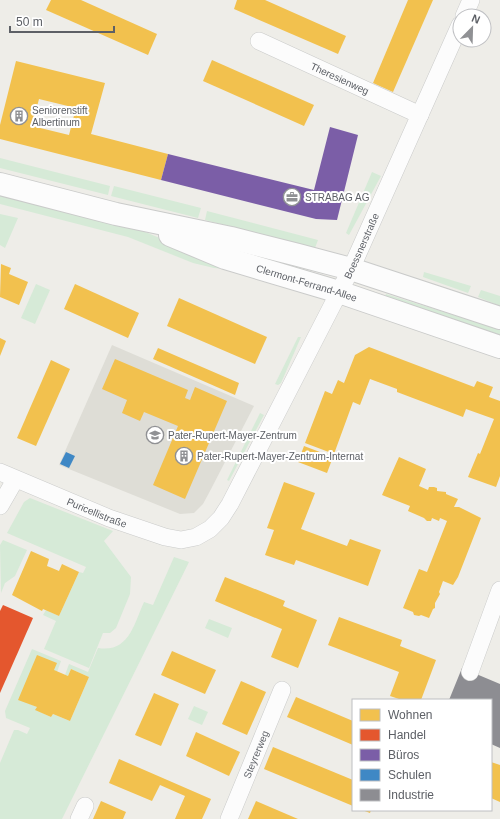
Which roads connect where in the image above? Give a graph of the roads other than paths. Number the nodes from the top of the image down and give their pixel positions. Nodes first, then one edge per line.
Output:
1 (259, 41) dead end
2 (452, 43) edge
3 (420, 115) junction
4 (0, 184) edge
5 (116, 214) junction
6 (351, 269) junction
7 (339, 292) junction
8 (500, 318) edge
9 (500, 347) edge
10 (8, 476) edge
11 (0, 506) edge
12 (196, 537) joint
13 (500, 590) edge
14 (470, 672) dead end
15 (282, 690) dead end
16 (229, 819) edge

1 - 3 street, Theresienweg
2 - 3 street, Boessnerstraße
3 - 6 street, Boessnerstraße
4 - 5 street, Clermont-Ferrand-Allee
5 - 6 street, Clermont-Ferrand-Allee
5 - 7 street, Clermont-Ferrand-Allee
6 - 7 street, Boessnerstraße
6 - 8 street, Clermont-Ferrand-Allee
7 - 9 street, Clermont-Ferrand-Allee
7 - 12 street, Boessnerstraße
10 - 11 street
10 - 12 street, Puricellistraße
13 - 14 street
15 - 16 street, Steyrerweg

